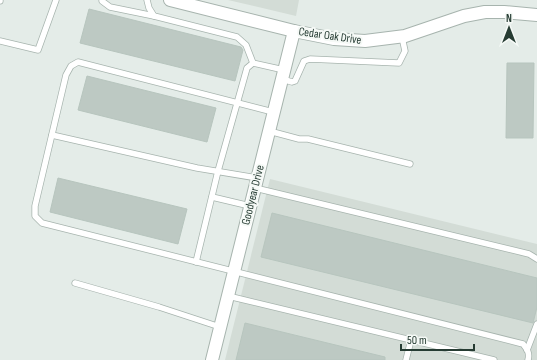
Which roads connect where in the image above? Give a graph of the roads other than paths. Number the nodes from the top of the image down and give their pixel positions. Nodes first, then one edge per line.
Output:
1 (54, 0) edge
2 (102, 0) edge
3 (147, 0) edge
4 (170, 0) edge
5 (537, 14) edge
6 (154, 16) junction
7 (294, 31) junction
8 (402, 37) junction
9 (0, 41) edge
10 (253, 63) junction
11 (283, 75) junction
12 (237, 103) junction
13 (274, 112) junction
14 (269, 130) junction
15 (52, 135) junction
16 (410, 164) dead end
17 (218, 171) junction
18 (256, 183) junction
19 (212, 197) junction
20 (250, 206) junction
21 (537, 259) edge
22 (196, 262) junction
23 (234, 272) junction
24 (75, 283) dead end
25 (228, 296) junction
26 (537, 324) edge
27 (220, 327) junction
28 (411, 340) junction
29 (527, 350) junction
30 (212, 360) edge
31 (406, 360) edge
32 (494, 360) edge
33 (528, 360) edge

1 - 9 lane
2 - 6 lane
3 - 6 lane
4 - 7 street, Cedar Oak Drive
5 - 8 street, Cedar Oak Drive
6 - 10 lane
7 - 8 street, Cedar Oak Drive
7 - 11 street, Goodyear Drive
8 - 11 lane
10 - 11 lane
10 - 12 lane
11 - 13 street, Goodyear Drive
12 - 13 lane
12 - 15 lane
12 - 17 lane
13 - 14 street, Goodyear Drive
14 - 16 lane
14 - 18 street, Goodyear Drive
15 - 17 lane
15 - 22 lane
17 - 18 lane
17 - 19 lane
18 - 20 street, Goodyear Drive
18 - 21 lane
19 - 20 lane
19 - 22 lane
20 - 23 street, Goodyear Drive
22 - 23 lane
23 - 25 street, Goodyear Drive
23 - 29 lane
24 - 27 lane
25 - 27 street, Goodyear Drive
25 - 28 lane
26 - 29 lane
27 - 30 street, Goodyear Drive
28 - 31 lane
28 - 32 lane
29 - 33 lane

